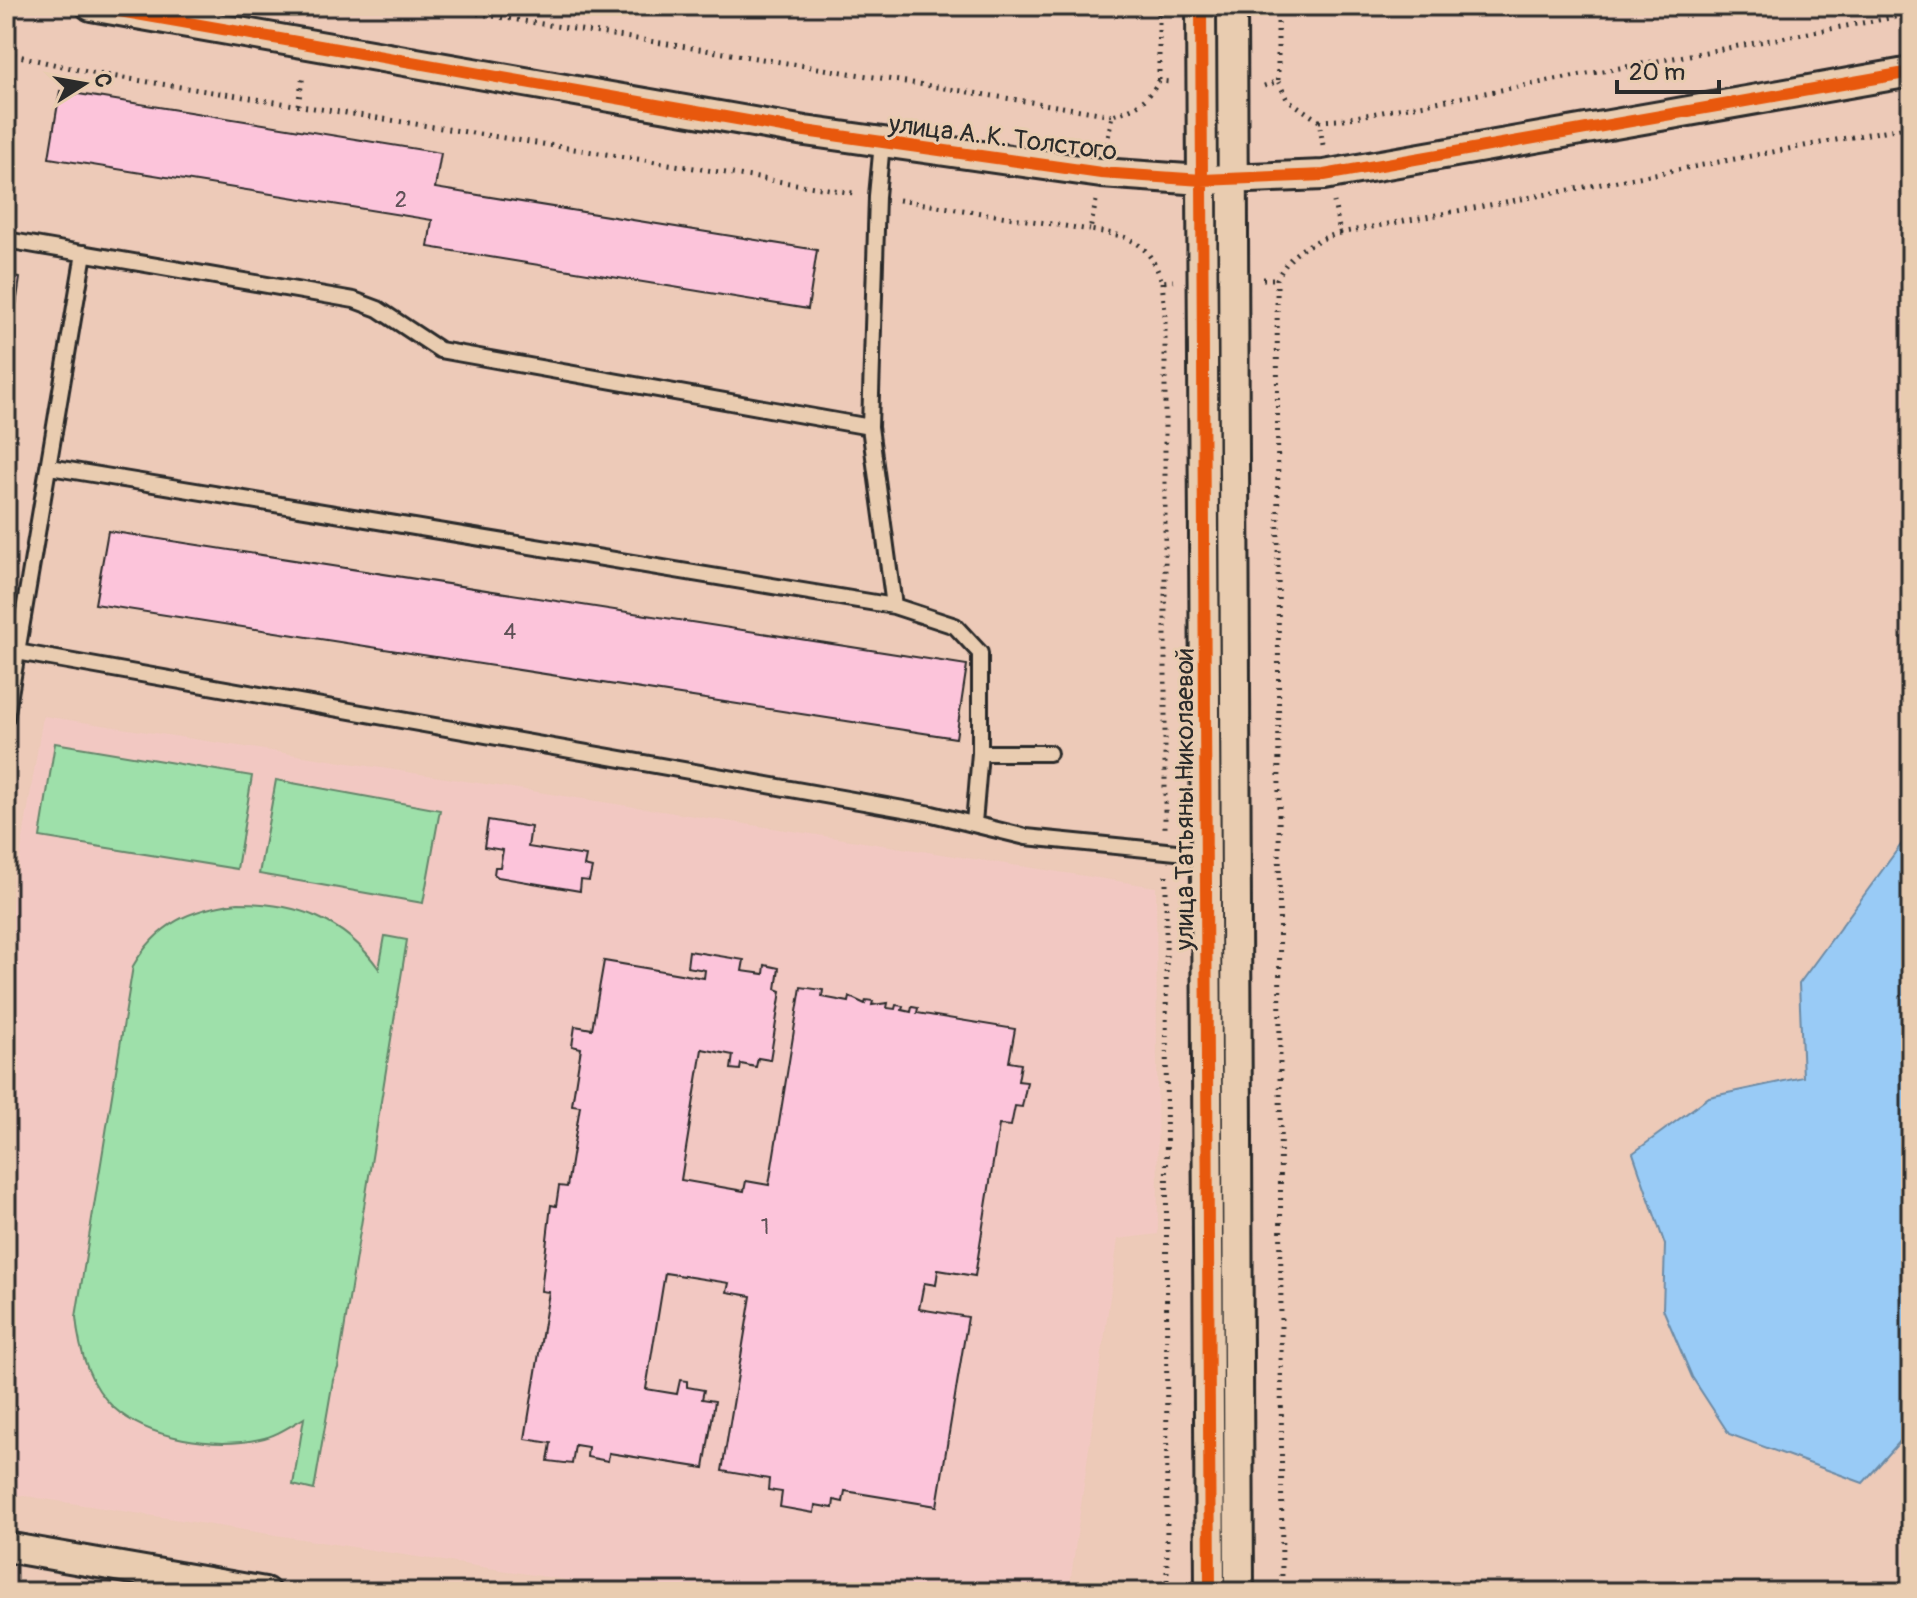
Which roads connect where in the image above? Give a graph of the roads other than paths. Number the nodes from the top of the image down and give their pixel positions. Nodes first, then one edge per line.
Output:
1 (91, 6) edge
2 (1201, 6) edge
3 (1232, 6) edge
4 (1911, 72) edge
5 (882, 143) junction
6 (1202, 180) junction
7 (1233, 181) junction
8 (6, 240) edge
9 (84, 253) junction
10 (870, 427) junction
11 (50, 467) junction
12 (894, 606) junction
13 (17, 652) junction
14 (6, 718) edge
15 (980, 753) junction
16 (1049, 753) dead end
17 (974, 823) junction
18 (1206, 855) junction
19 (6, 1547) edge
20 (265, 1592) edge
21 (1210, 1592) edge
22 (1239, 1592) edge

1 - 5 street, улица А. К. Толстого
2 - 6 street, улица Татьяны Николаевой
3 - 7 street, улица Татьяны Николаевой
4 - 7 street, улица А. К. Толстого
5 - 6 street, улица А. К. Толстого
5 - 10 lane
6 - 7 street, улица А. К. Толстого
6 - 18 street, улица Татьяны Николаевой
7 - 22 street, улица Татьяны Николаевой
8 - 9 lane
9 - 10 lane
9 - 11 lane
10 - 12 lane
11 - 12 lane
11 - 13 lane
12 - 15 lane
13 - 14 lane
13 - 17 lane
15 - 16 lane
15 - 17 lane
17 - 18 lane
18 - 21 street, улица Татьяны Николаевой
19 - 20 street

